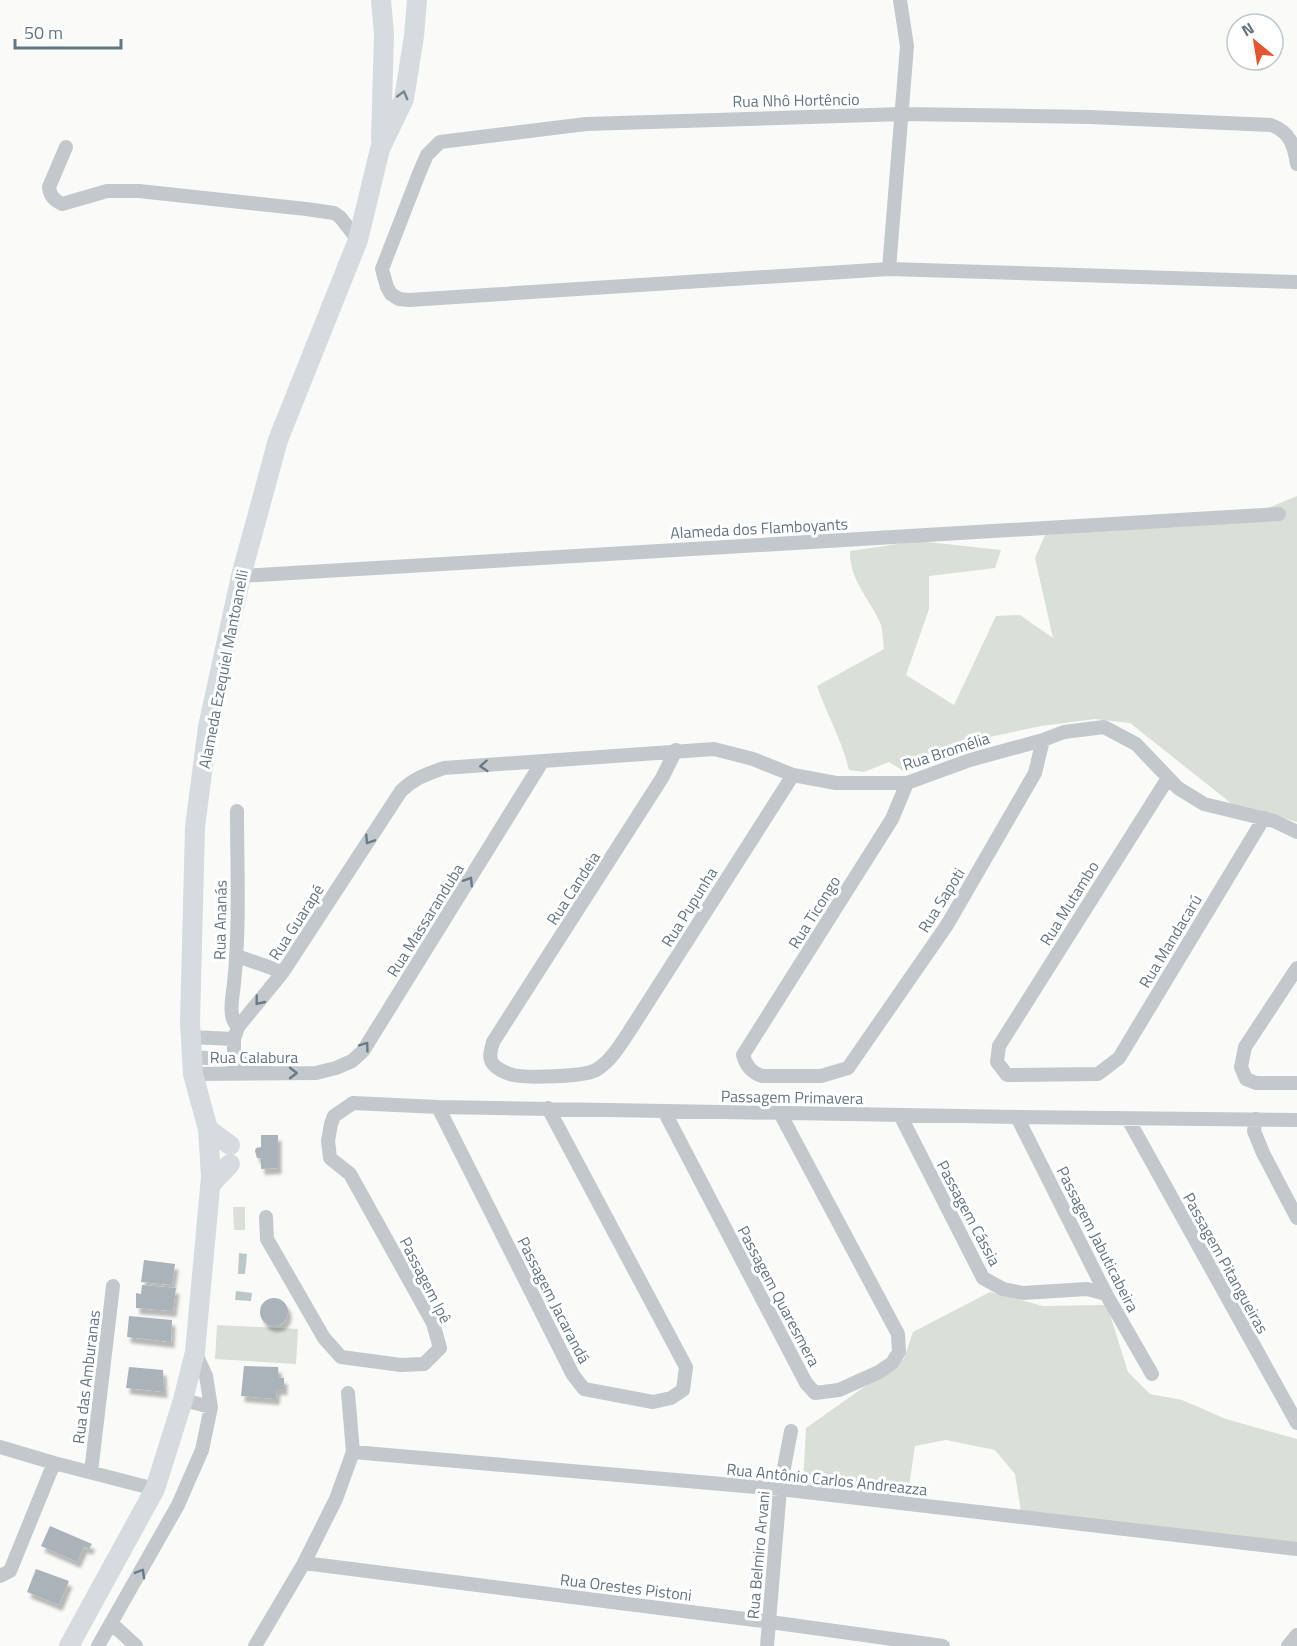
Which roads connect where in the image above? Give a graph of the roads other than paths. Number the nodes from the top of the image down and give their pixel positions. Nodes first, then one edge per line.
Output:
1 (381, 0) edge
2 (417, 0) edge
3 (900, 0) edge
4 (384, 34) junction
5 (414, 36) junction
6 (903, 114) junction
7 (66, 147) dead end
8 (380, 148) junction
9 (1297, 164) edge
10 (358, 240) junction
11 (889, 269) junction
12 (1297, 282) edge
13 (1279, 514) dead end
14 (241, 576) junction
15 (1043, 740) junction
16 (676, 750) junction
17 (542, 762) junction
18 (793, 775) junction
19 (1168, 778) junction
20 (907, 783) junction
21 (401, 791) joint
22 (237, 811) dead end
23 (1264, 818) junction
24 (1297, 832) edge
25 (237, 956) junction
26 (1297, 968) edge
27 (283, 972) junction
28 (236, 1033) junction
29 (493, 1042) joint
30 (743, 1055) joint
31 (191, 1056) junction
32 (234, 1066) junction
33 (316, 1073) joint
34 (1098, 1074) joint
35 (1297, 1083) edge
36 (438, 1107) junction
37 (548, 1108) junction
38 (664, 1111) junction
39 (780, 1113) junction
40 (900, 1115) junction
41 (1017, 1117) junction
42 (1128, 1119) junction
43 (1256, 1119) junction
44 (1297, 1120) edge
45 (208, 1129) junction
46 (330, 1158) joint
47 (210, 1185) junction
48 (267, 1216) dead end
49 (1297, 1218) edge
50 (112, 1286) dead end
51 (1106, 1294) junction
52 (195, 1352) junction
53 (1152, 1374) dead end
54 (348, 1393) dead end
55 (183, 1400) junction
56 (211, 1407) junction
57 (1297, 1423) edge
58 (791, 1431) dead end
59 (0, 1447) edge
60 (353, 1452) junction
61 (54, 1463) junction
62 (91, 1472) junction
63 (155, 1489) junction
64 (780, 1489) junction
65 (1297, 1549) edge
66 (304, 1563) junction
67 (0, 1576) edge
68 (770, 1622) junction
69 (111, 1623) junction
70 (1297, 1635) edge
71 (69, 1646) edge
72 (98, 1646) edge
73 (136, 1646) edge
74 (255, 1646) edge
75 (767, 1646) edge
76 (944, 1646) edge
77 (1288, 1646) edge

1 - 4 main road, Alameda Ezequiel Mantoanelli
2 - 5 main road, Alameda Ezequiel Mantoanelli
3 - 6 street
4 - 5 main road
4 - 8 main road, Alameda Ezequiel Mantoanelli
8 -> 5 main road, Alameda Ezequiel Mantoanelli
6 - 9 street, Rua Nhô Hortêncio
6 - 11 street
6 - 11 street, Rua Nhô Hortêncio
7 - 10 street
8 - 10 main road, Alameda Ezequiel Mantoanelli
10 - 14 main road, Alameda Ezequiel Mantoanelli
11 - 12 street
13 - 14 street, Alameda dos Flamboyants
14 - 31 main road, Alameda Ezequiel Mantoanelli
15 - 19 street, Rua Bromélia
15 - 20 street, Rua Bromélia
15 - 30 street, Rua Sapoti
16 - 17 street, Rua Bromélia
16 - 18 street, Rua Bromélia
16 - 29 street, Rua Candeia
17 -> 21 street, Rua Bromélia
33 -> 17 street, Rua Massaranduba
18 - 20 street, Rua Bromélia
18 - 29 street, Rua Pupunha
19 - 23 street, Rua Bromélia
19 - 34 street, Rua Mutambo
20 - 30 street, Rua Ticongo
21 -> 27 street, Rua Guarapé
22 - 25 street, Rua Ananás
23 - 24 street, Rua Bromélia
23 - 34 street, Rua Mandacarú
25 - 27 street
25 - 28 street, Rua Ananás
26 - 35 street
27 -> 28 street, Rua Guarapé
28 - 31 street
28 - 32 street
31 - 32 street, Rua Calabura
31 - 45 main road, Alameda Ezequiel Mantoanelli
32 -> 33 street, Rua Calabura
36 - 37 street, Passagem Primavera
36 - 37 street, Passagem Jacarandá
36 - 46 street, Passagem Primavera
37 - 38 street, Passagem Primavera
38 - 39 street, Passagem Primavera
38 - 39 street, Passagem Quaresmera
39 - 40 street, Passagem Primavera
40 - 41 street, Passagem Primavera
40 - 51 street, Passagem Cássia
41 - 42 street, Passagem Primavera
41 - 51 street, Passagem Jabuticabeira
42 - 43 street, Passagem Primavera
42 - 57 street, Passagem Pitangueiras
43 - 44 street, Passagem Primavera
43 - 49 street
45 - 47 main road, Alameda Ezequiel Mantoanelli
45 - 47 main road
46 - 48 street, Passagem Ipê
47 - 52 main road, Alameda Ezequiel Mantoanelli
50 - 62 street, Rua das Amburanas
51 - 53 street, Passagem Jabuticabeira
52 - 55 main road, Alameda Ezequiel Mantoanelli
52 - 56 street, Alameda Ezequiel Mantoanelli
54 - 60 street
55 - 56 street
55 - 63 main road, Alameda Ezequiel Mantoanelli
69 -> 56 street, Alameda Ezequiel Mantoanelli
58 - 64 street, Rua Belmiro Arvani
59 - 61 street
60 - 64 street, Rua Antônio Carlos Andreazza
60 - 66 street
61 - 62 street
61 - 67 street
62 - 63 street
63 - 71 main road, Alameda Ezequiel Mantoanelli
64 - 65 street, Rua Antônio Carlos Andreazza
64 - 68 street, Rua Belmiro Arvani
66 - 68 street, Rua Orestes Pistoni
66 - 74 street
68 - 75 street, Rua Belmiro Arvani
68 - 76 street, Rua Orestes Pistoni
69 - 72 street, Alameda Ezequiel Mantoanelli
69 - 73 street
70 - 77 street

